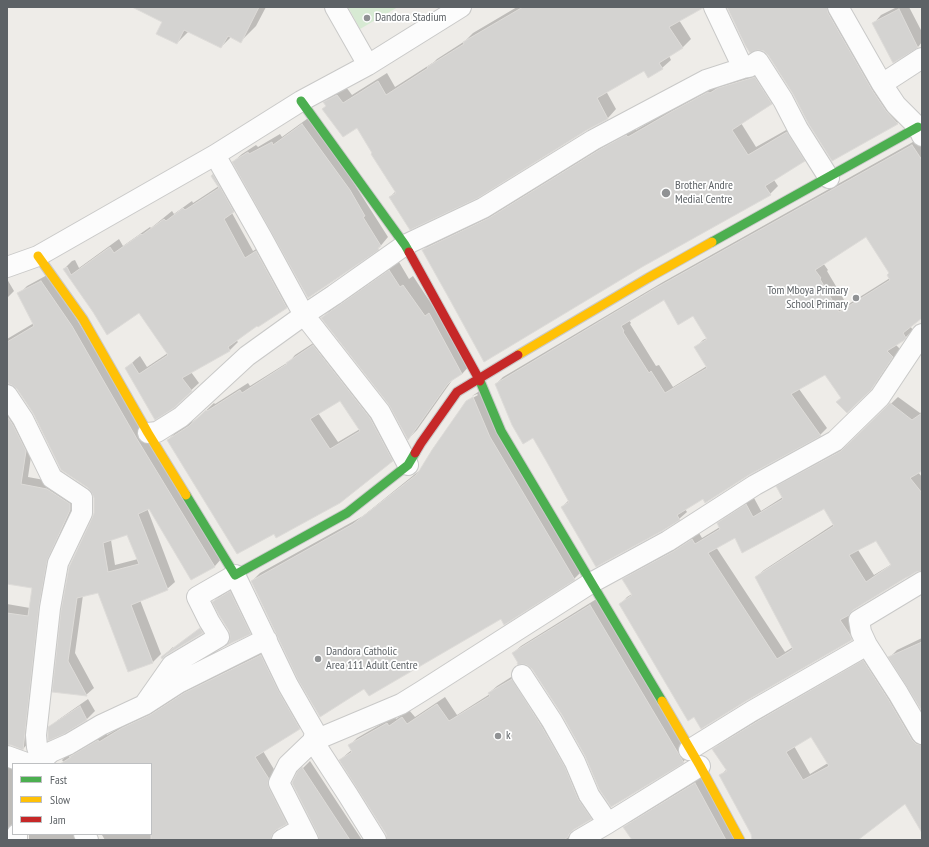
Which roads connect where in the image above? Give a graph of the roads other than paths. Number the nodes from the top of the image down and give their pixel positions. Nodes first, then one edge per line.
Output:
1 (335, 7) edge
2 (461, 7) edge
3 (714, 7) edge
4 (838, 7) edge
5 (922, 58) edge
6 (368, 65) junction
7 (743, 68) junction
8 (882, 84) junction
9 (301, 101) junction
10 (920, 132) edge
11 (215, 155) junction
12 (829, 178) junction
13 (405, 245) junction
14 (38, 256) junction
15 (7, 267) edge
16 (304, 315) junction
17 (922, 334) edge
18 (479, 379) junction
19 (7, 395) edge
20 (148, 433) junction
21 (408, 465) junction
22 (235, 574) junction
23 (922, 582) edge
24 (591, 583) junction
25 (267, 640) junction
26 (867, 645) junction
27 (522, 675) dead end
28 (144, 705) junction
29 (922, 734) edge
30 (313, 742) junction
31 (689, 750) junction
32 (7, 756) edge
33 (36, 763) edge
34 (700, 766) junction
35 (608, 823) junction
36 (304, 834) edge
37 (282, 840) edge
38 (376, 840) edge
39 (579, 840) edge
40 (740, 840) edge

1 - 6 street
2 - 6 street
3 - 7 street
4 - 8 street
5 - 8 street
6 - 9 street
7 - 12 street
7 - 13 street
8 - 10 street
9 - 11 street
9 - 13 street
10 - 12 street
11 - 14 street
11 - 16 street
12 - 18 street
13 - 16 street
13 - 18 street
14 - 15 street
14 - 20 street
16 - 20 street
16 - 21 street
17 - 24 street
18 - 21 street
18 - 24 street
19 - 33 street
20 - 22 street
21 - 22 street
22 - 25 street
22 - 28 street
23 - 26 street
24 - 30 street
24 - 31 street
25 - 28 street
25 - 30 street
26 - 29 street
26 - 31 street
27 - 35 street
28 - 33 street
30 - 36 street
30 - 38 street
31 - 34 street
32 - 33 street
34 - 35 street
34 - 40 street
35 - 39 street
36 - 37 street

